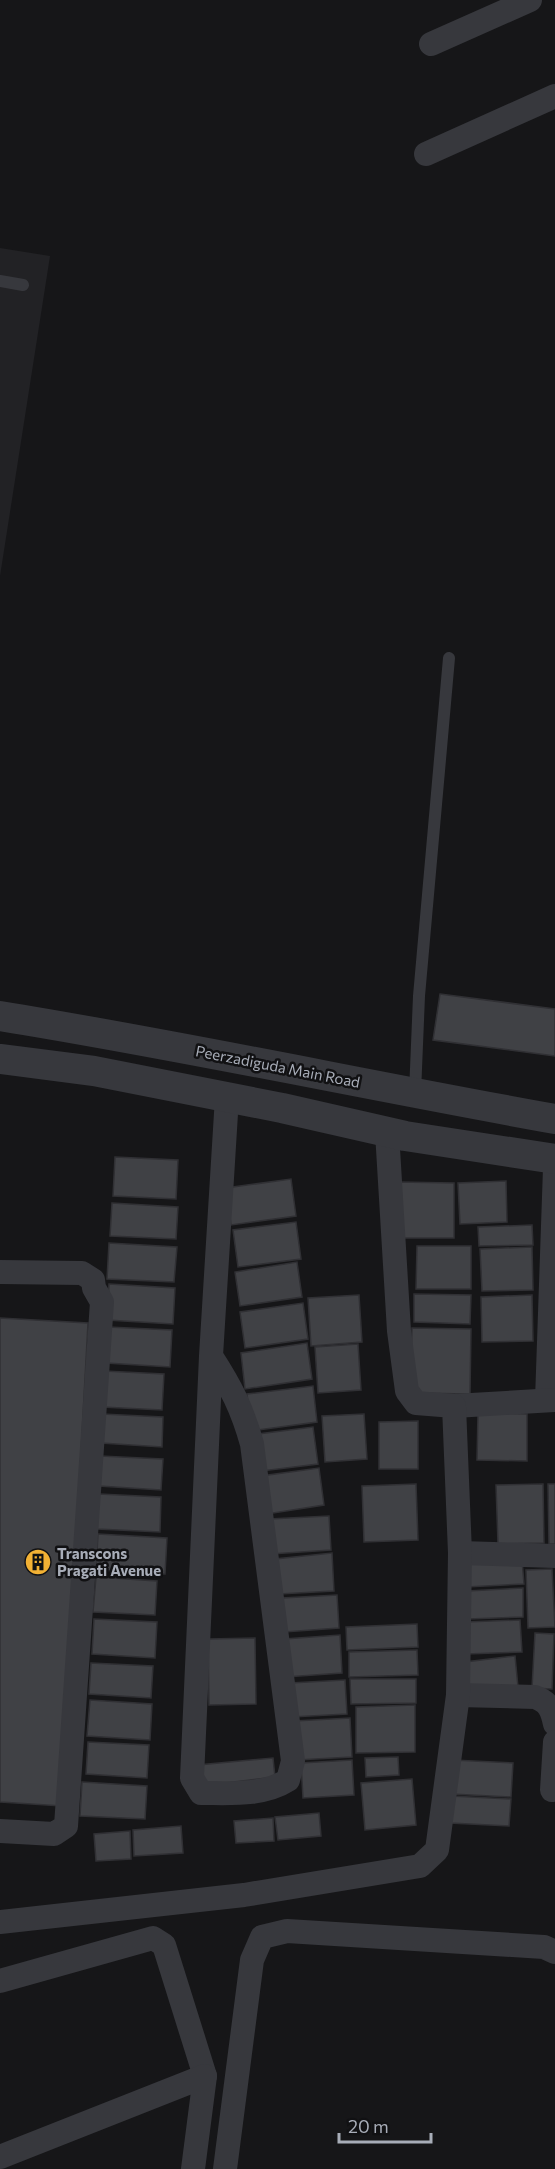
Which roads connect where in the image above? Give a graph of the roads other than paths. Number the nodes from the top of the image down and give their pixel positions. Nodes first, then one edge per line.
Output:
1 (531, 0) edge
2 (431, 44) dead end
3 (555, 96) edge
4 (426, 154) dead end
5 (0, 281) edge
6 (23, 285) dead end
7 (449, 658) dead end
8 (0, 1016) edge
9 (0, 1059) edge
10 (415, 1094) junction
11 (227, 1097) junction
12 (555, 1119) edge
13 (387, 1132) junction
14 (555, 1159) edge
15 (555, 1168) edge
16 (0, 1272) edge
17 (211, 1356) junction
18 (551, 1400) edge
19 (454, 1406) junction
20 (460, 1553) junction
21 (555, 1557) edge
22 (458, 1695) junction
23 (555, 1724) edge
24 (555, 1742) edge
25 (552, 1790) dead end
26 (0, 1831) edge
27 (0, 1922) edge
28 (555, 1952) edge
29 (0, 1981) edge
30 (205, 2076) junction
31 (0, 2157) edge
32 (193, 2169) edge
33 (225, 2169) edge

1 - 2 street
3 - 4 street
5 - 6 lane
7 - 10 lane
8 - 10 street, Peerzadiguda Main Road
9 - 11 street
10 - 12 street, Peerzadiguda Main Road
11 - 13 street
11 - 17 street
13 - 14 street
13 - 19 street
15 - 18 street
16 - 26 street
17 - 17 street
18 - 19 street
19 - 20 street
20 - 21 street
20 - 22 street
22 - 23 street
22 - 27 street
24 - 25 street
28 - 33 street
29 - 30 street
30 - 31 street
30 - 32 street

